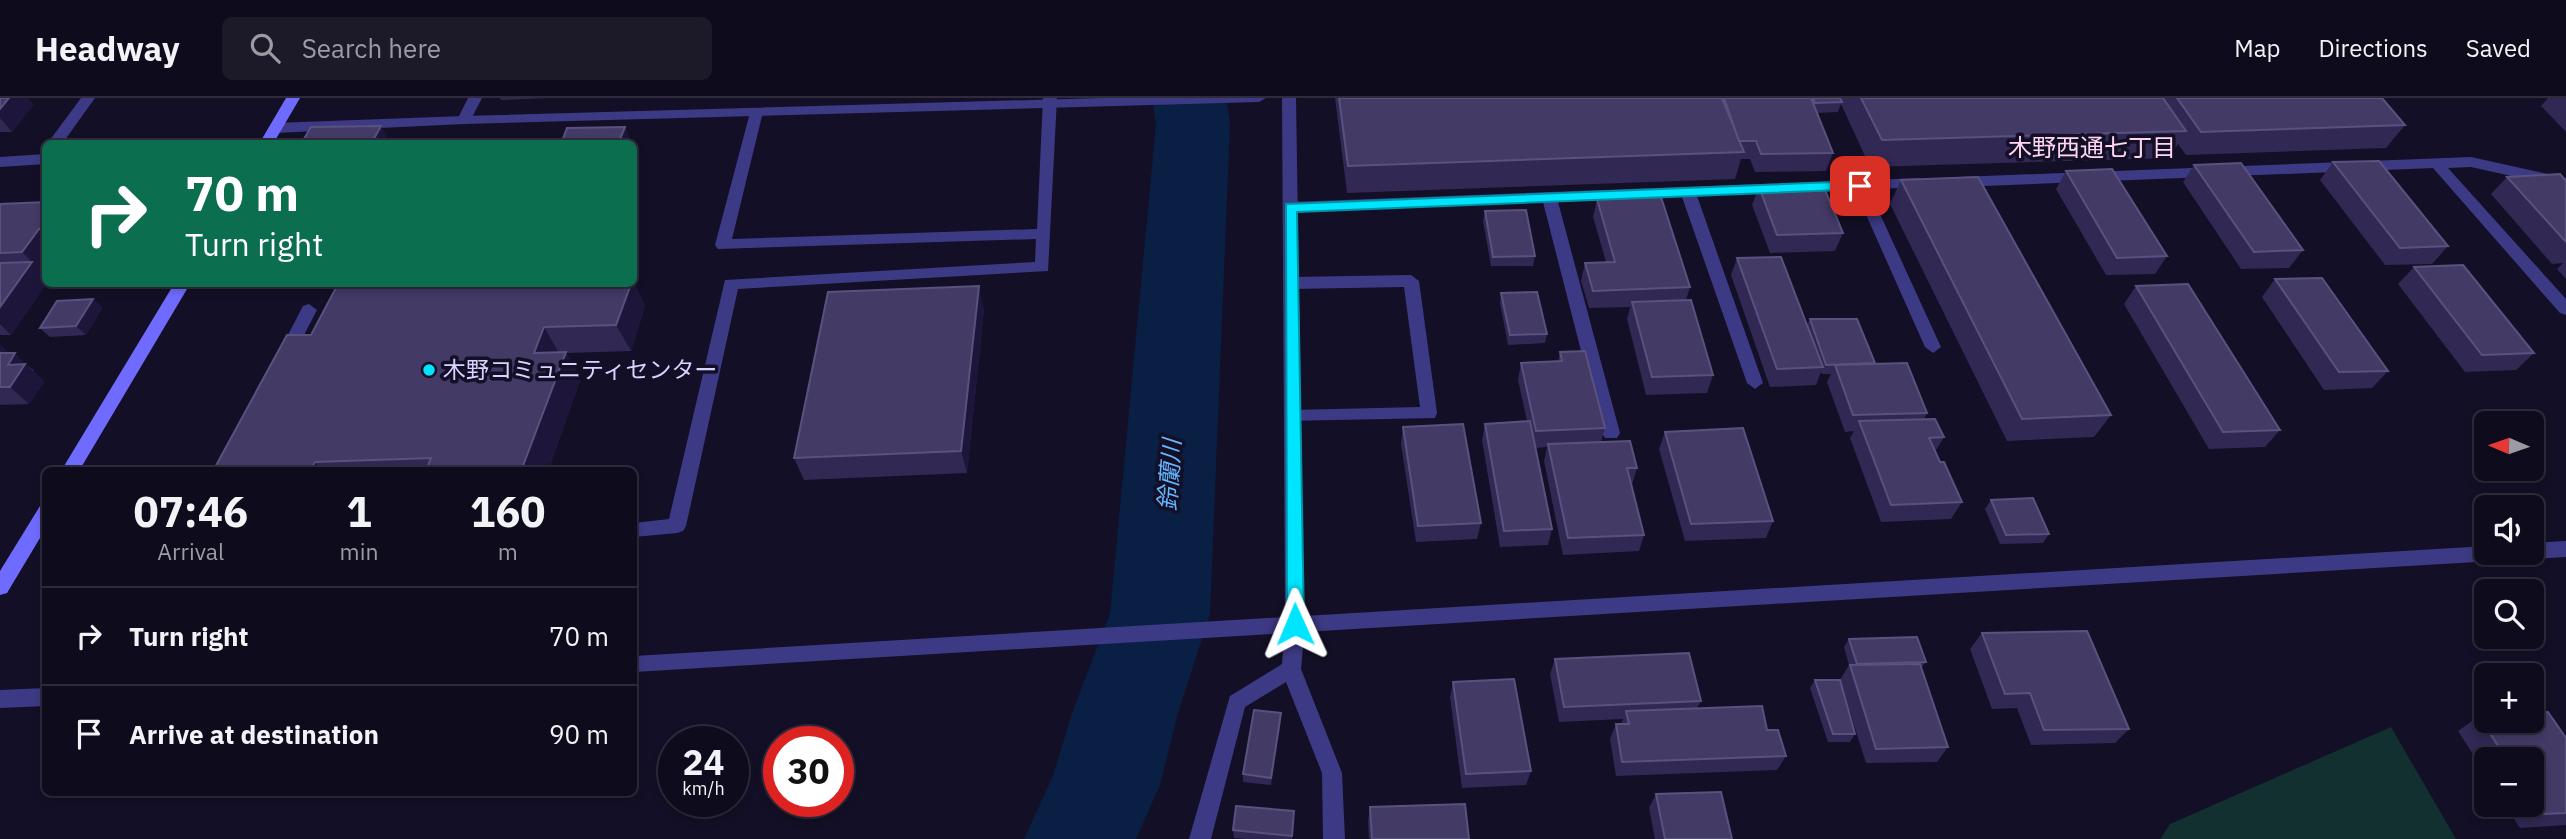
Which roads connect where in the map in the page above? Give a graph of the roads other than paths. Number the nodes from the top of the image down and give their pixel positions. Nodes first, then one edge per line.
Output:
1 (88, 98) edge
2 (293, 98) edge
3 (475, 98) edge
4 (1243, 98) edge
5 (1259, 98) edge
6 (1289, 98) edge
7 (1050, 101) edge
8 (756, 112) junction
9 (464, 120) junction
10 (275, 128) junction
11 (57, 140) edge
12 (268, 140) edge
13 (42, 158) edge
14 (0, 162) edge
15 (2437, 163) junction
16 (1860, 186) junction
17 (2566, 186) edge
18 (1688, 192) junction
19 (1549, 197) junction
20 (1290, 207) junction
21 (1044, 234) junction
22 (1292, 283) junction
23 (180, 287) edge
24 (2566, 309) edge
25 (309, 310) dead end
26 (1933, 347) dead end
27 (276, 372) edge
28 (1755, 383) dead end
29 (1292, 416) junction
30 (1611, 433) dead end
31 (72, 467) edge
32 (42, 518) edge
33 (637, 530) edge
34 (2566, 549) edge
35 (2544, 550) edge
36 (2474, 554) edge
37 (0, 587) edge
38 (1295, 624) junction
39 (637, 664) edge
40 (1291, 669) junction
41 (42, 697) edge
42 (0, 699) edge
43 (1200, 839) edge
44 (1334, 839) edge

1 - 11 street
2 - 10 street
3 - 9 street
4 - 5 street
4 - 7 street
6 - 20 street
7 - 8 street
7 - 21 street
8 - 9 street
8 - 21 street
9 - 10 street
10 - 12 street
13 - 14 street
15 - 16 street
15 - 17 street
15 - 24 street
16 - 18 street
16 - 26 street
18 - 19 street
18 - 28 street
19 - 20 street
19 - 30 street
20 - 22 street
21 - 33 street
22 - 29 street
22 - 29 street
23 - 31 street
25 - 27 street
29 - 38 street
32 - 37 street
34 - 35 street
36 - 38 street
38 - 39 street
38 - 40 street
40 - 43 street
40 - 44 street
41 - 42 street

